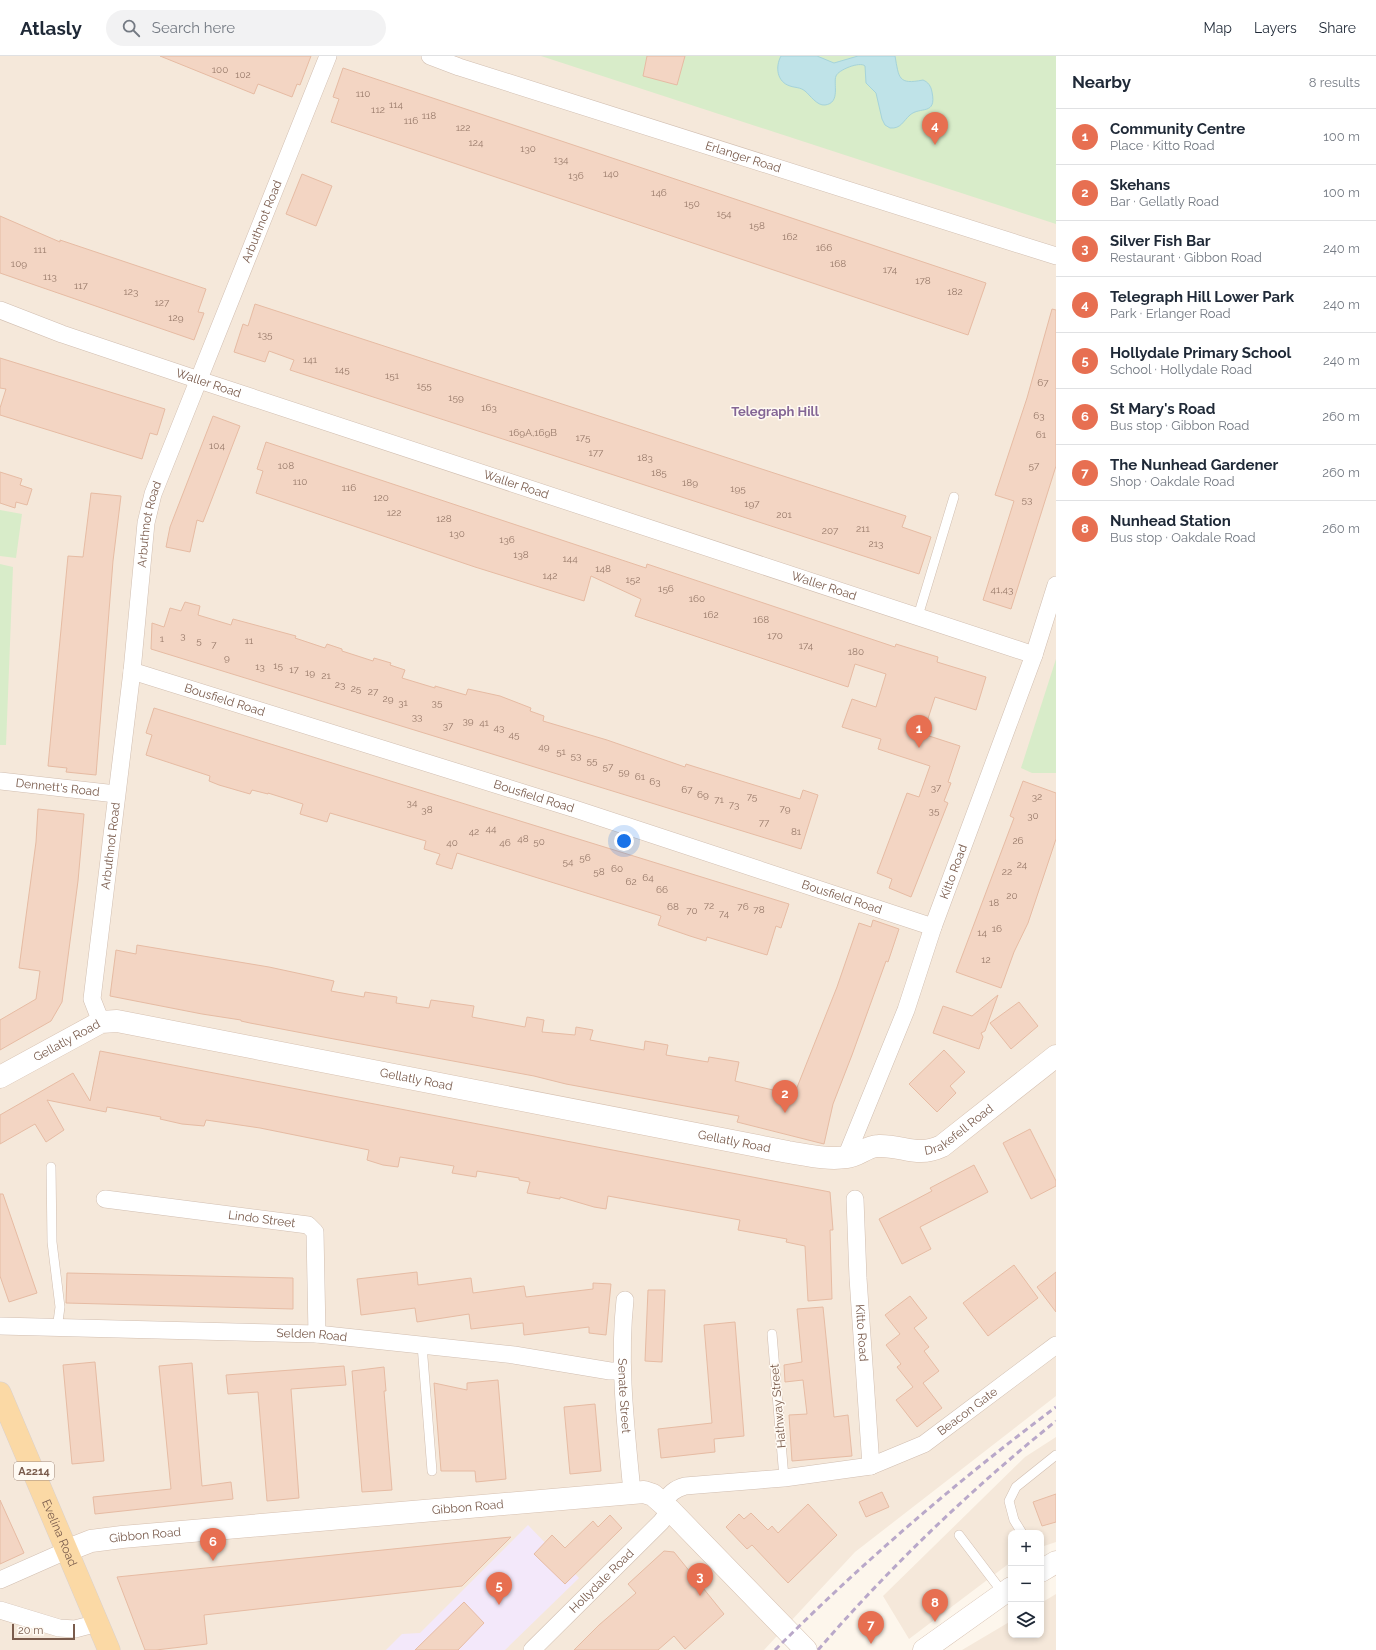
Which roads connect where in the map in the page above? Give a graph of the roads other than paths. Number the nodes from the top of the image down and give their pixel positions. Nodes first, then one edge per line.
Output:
1 (328, 56) edge
2 (430, 56) edge
3 (1056, 256) edge
4 (0, 310) edge
5 (199, 380) junction
6 (954, 496) dead end
7 (1056, 585) edge
8 (918, 616) junction
9 (1034, 655) junction
10 (132, 671) junction
11 (0, 781) edge
12 (116, 794) junction
13 (933, 928) junction
14 (100, 1022) junction
15 (1056, 1056) edge
16 (0, 1077) edge
17 (846, 1157) junction
18 (52, 1167) dead end
19 (105, 1199) dead end
20 (855, 1199) dead end
21 (625, 1300) dead end
22 (0, 1326) edge
23 (57, 1329) junction
24 (317, 1334) junction
25 (772, 1334) dead end
26 (422, 1345) junction
27 (1056, 1345) edge
28 (622, 1371) junction
29 (0, 1393) edge
30 (1056, 1455) edge
31 (871, 1466) junction
32 (432, 1471) dead end
33 (784, 1478) junction
34 (632, 1492) junction
35 (667, 1507) junction
36 (1020, 1530) edge
37 (959, 1535) dead end
38 (68, 1550) junction
39 (0, 1580) edge
40 (1007, 1590) edge
41 (0, 1610) edge
42 (98, 1623) junction
43 (109, 1650) edge
44 (532, 1650) edge
45 (806, 1650) edge
46 (924, 1650) edge

1 - 5 street, Arbuthnot Road
2 - 3 street, Erlanger Road
4 - 5 street, Waller Road
5 - 8 street, Waller Road
5 - 10 street, Arbuthnot Road
6 - 8 lane
7 - 9 street, Kitto Road
8 - 9 street, Waller Road
9 - 13 street, Kitto Road
10 - 12 street, Arbuthnot Road
10 - 13 street, Bousfield Road
11 - 12 street, Dennett's Road
12 - 14 street, Arbuthnot Road
13 - 17 street, Kitto Road
14 - 16 main road, Gellatly Road
14 - 17 main road, Gellatly Road
15 - 17 main road, Drakefell Road
18 - 23 lane
19 - 24 street, Lindo Street
20 - 31 street, Kitto Road
21 - 28 street, Senate Street
22 - 23 street, Selden Road
23 - 24 street, Selden Road
24 - 26 street, Selden Road
25 - 33 lane, Hathway Street
26 - 28 street, Selden Road
26 - 32 lane
27 - 31 street, Beacon Gate
28 - 34 street, Senate Street
29 - 38 main road, Evelina Road / A2214
30 - 36 lane
31 - 33 street, Beacon Gate
33 - 35 street, Hollydale Road
34 - 35 main road, Gibbon Road
34 - 38 main road, Gibbon Road
35 - 44 street, Hollydale Road
35 - 45 main road, Gibbon Road
37 - 40 lane
38 - 39 street
38 - 42 main road, Evelina Road / A2214
40 - 46 main road
41 - 42 street
42 - 43 main road, Evelina Road / A2214

